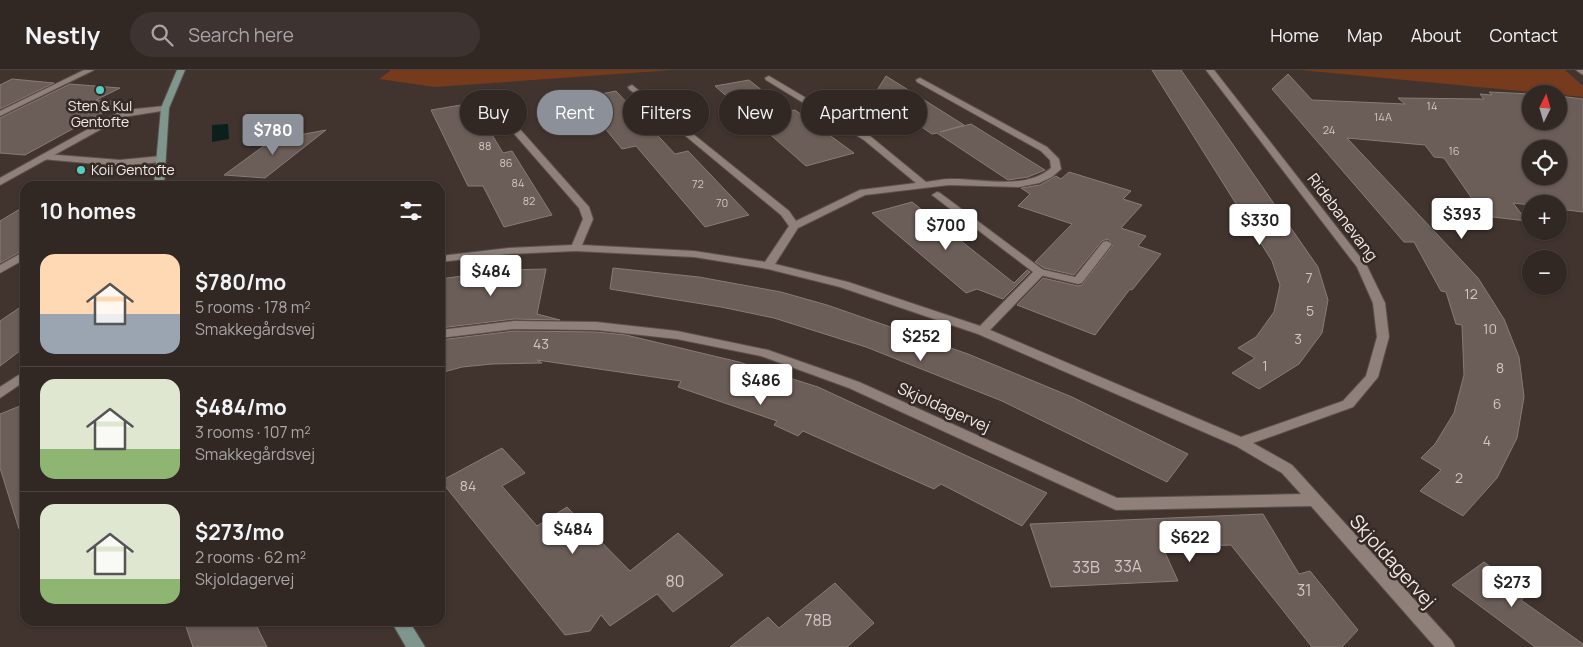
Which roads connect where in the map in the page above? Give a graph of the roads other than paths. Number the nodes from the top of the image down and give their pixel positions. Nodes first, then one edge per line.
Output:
1 (90, 70) edge
2 (181, 70) edge
3 (1210, 70) edge
4 (1580, 70) edge
5 (1583, 73) edge
6 (769, 78) dead end
7 (920, 80) dead end
8 (632, 87) dead end
9 (165, 108) junction
10 (0, 114) edge
11 (520, 135) edge
12 (45, 157) junction
13 (161, 158) junction
14 (159, 181) edge
15 (0, 182) edge
16 (923, 184) junction
17 (937, 195) dead end
18 (794, 226) junction
19 (1107, 244) dead end
20 (576, 248) junction
21 (20, 257) edge
22 (445, 258) edge
23 (768, 266) junction
24 (0, 270) edge
25 (1040, 272) junction
26 (982, 331) junction
27 (445, 333) edge
28 (20, 379) edge
29 (0, 394) edge
30 (1241, 442) junction
31 (1313, 500) junction
32 (402, 626) edge
33 (416, 647) edge
34 (1446, 647) edge

1 - 10 street
2 - 9 street
3 - 30 street, Ridebanevang
4 - 5 street
6 - 16 street
7 - 16 street
8 - 18 street
9 - 12 street
9 - 13 street
11 - 20 street
12 - 13 street
12 - 15 street
13 - 14 street
16 - 18 street
17 - 25 street
18 - 23 street
19 - 25 street
20 - 22 street, Skjoldagervej
20 - 23 street, Skjoldagervej
21 - 24 street
23 - 26 street, Skjoldagervej
25 - 26 street
26 - 30 street, Skjoldagervej
27 - 31 street, Skjoldagervej
28 - 29 street
30 - 31 street, Skjoldagervej
31 - 34 street, Skjoldagervej
32 - 33 street

